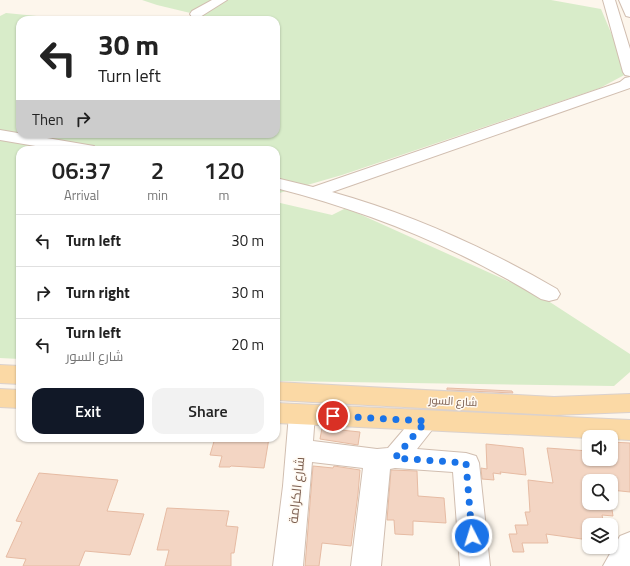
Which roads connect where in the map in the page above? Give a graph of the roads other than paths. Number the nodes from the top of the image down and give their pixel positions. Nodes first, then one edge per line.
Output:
1 (221, 0) edge
2 (609, 0) edge
3 (625, 0) edge
4 (196, 14) dead end
5 (630, 14) edge
6 (630, 72) edge
7 (630, 82) edge
8 (0, 135) edge
9 (16, 138) edge
10 (18, 138) edge
11 (65, 146) edge
12 (280, 184) edge
13 (315, 192) junction
14 (549, 294) dead end
15 (0, 374) edge
16 (16, 375) edge
17 (280, 391) edge
18 (0, 398) edge
19 (16, 399) edge
20 (623, 401) edge
21 (289, 413) edge
22 (426, 421) junction
23 (630, 430) edge
24 (300, 450) junction
25 (386, 458) junction
26 (630, 545) edge
27 (288, 566) edge
28 (366, 566) edge
29 (475, 566) edge
30 (618, 566) edge

1 - 4 street
2 - 6 street
3 - 5 street
7 - 13 street
8 - 9 street
10 - 11 street
12 - 13 street
13 - 14 street
15 - 16 main road
17 - 20 main road, شارع السور
18 - 19 main road
21 - 22 main road, شارع السور
21 - 24 street, شارع الكرامة
22 - 23 main road, شارع السور
22 - 25 street
24 - 25 street
24 - 27 street, شارع الكرامة
25 - 28 street
25 - 29 street
26 - 30 street

